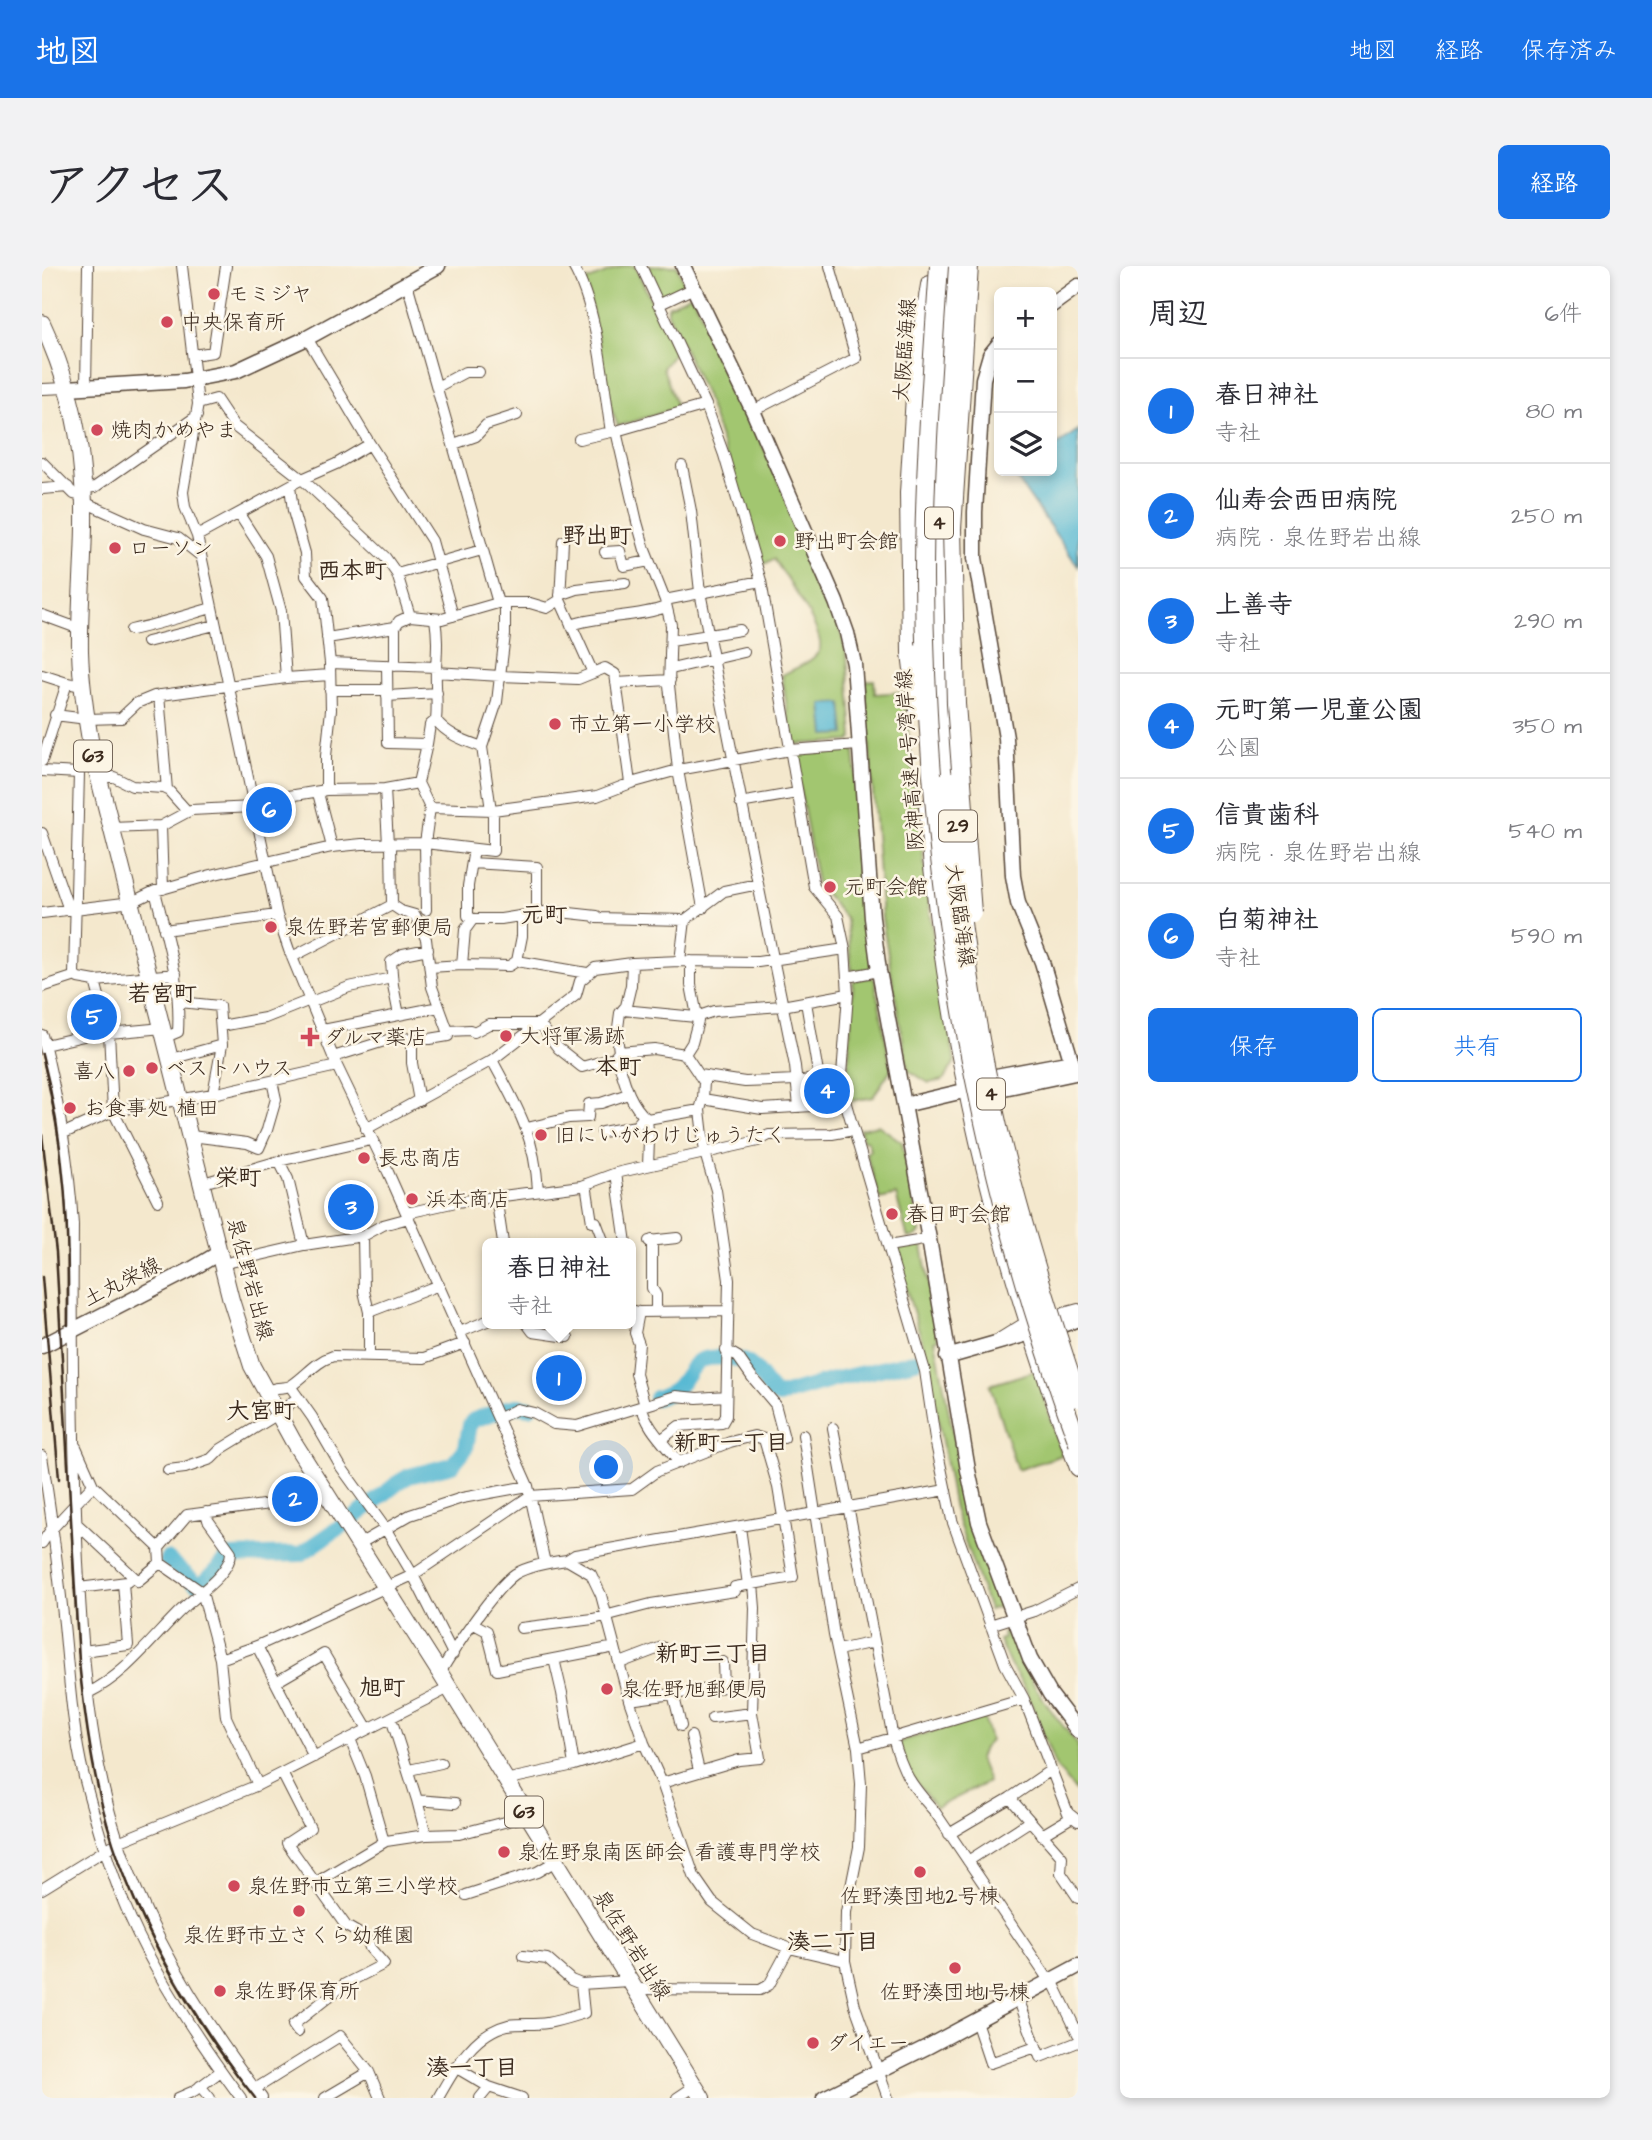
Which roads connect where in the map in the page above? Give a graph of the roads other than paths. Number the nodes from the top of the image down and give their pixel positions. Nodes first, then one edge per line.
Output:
1 (88, 266) edge
2 (182, 266) edge
3 (226, 266) edge
4 (438, 266) edge
5 (573, 266) edge
6 (640, 266) edge
7 (683, 266) edge
8 (830, 266) edge
9 (932, 266) edge
10 (939, 266) edge
11 (953, 266) edge
12 (961, 266) edge
13 (969, 266) edge
14 (407, 282) junction
15 (930, 285) junction
16 (1078, 286) edge
17 (694, 288) junction
18 (1057, 301) edge
19 (658, 305) junction
20 (42, 323) edge
21 (307, 338) junction
22 (994, 350) edge
23 (193, 355) junction
24 (478, 372) dead end
25 (196, 380) junction
26 (86, 387) junction
27 (437, 387) junction
28 (67, 388) junction
29 (42, 389) edge
30 (198, 404) junction
31 (706, 405) junction
32 (753, 411) junction
33 (517, 415) dead end
34 (197, 416) junction
35 (613, 431) junction
36 (579, 439) dead end
37 (370, 444) junction
38 (454, 444) junction
39 (42, 462) edge
40 (682, 466) dead end
41 (302, 478) junction
42 (290, 486) junction
43 (42, 489) edge
44 (80, 493) junction
45 (239, 514) junction
46 (197, 536) junction
47 (563, 541) dead end
48 (482, 550) junction
49 (606, 552) dead end
50 (201, 557) junction
51 (649, 561) junction
52 (438, 562) junction
53 (397, 574) junction
54 (761, 581) junction
55 (625, 583) dead end
56 (700, 592) junction
57 (560, 598) junction
58 (501, 603) junction
59 (666, 603) junction
60 (212, 608) junction
61 (42, 615) edge
62 (410, 616) junction
63 (453, 616) junction
64 (435, 619) junction
65 (215, 625) junction
66 (570, 625) junction
67 (395, 627) junction
68 (80, 629) junction
69 (131, 630) dead end
70 (740, 631) dead end
71 (709, 635) junction
72 (327, 638) junction
73 (671, 640) junction
74 (147, 642) dead end
75 (744, 652) dead end
76 (714, 660) junction
77 (330, 663) junction
78 (391, 666) junction
79 (671, 669) junction
80 (436, 670) junction
81 (593, 673) junction
82 (42, 675) edge
83 (330, 675) junction
84 (500, 676) junction
85 (286, 678) junction
86 (670, 680) junction
87 (616, 682) junction
88 (74, 684) junction
89 (229, 686) junction
90 (330, 690) junction
91 (387, 693) junction
92 (437, 693) junction
93 (159, 695) junction
94 (55, 715) junction
95 (87, 719) junction
96 (436, 720) junction
97 (426, 744) junction
98 (858, 745) junction
99 (44, 746) edge
100 (482, 747) junction
101 (790, 750) junction
102 (92, 751) junction
103 (42, 761) edge
104 (733, 761) junction
105 (678, 770) junction
106 (42, 771) edge
107 (79, 773) junction
108 (99, 777) junction
109 (418, 783) junction
110 (630, 783) junction
111 (385, 789) junction
112 (167, 790) junction
113 (322, 792) junction
114 (797, 793) junction
115 (740, 803) junction
116 (253, 804) junction
117 (430, 808) junction
118 (492, 810) junction
119 (187, 811) junction
120 (161, 826) junction
121 (112, 828) junction
122 (42, 833) edge
123 (425, 843) junction
124 (389, 844) junction
125 (938, 845) junction
126 (332, 847) junction
127 (474, 849) junction
128 (266, 862) junction
129 (472, 863) junction
130 (758, 884) junction
131 (159, 890) junction
132 (132, 902) junction
133 (392, 905) junction
134 (703, 908) junction
135 (71, 909) junction
136 (426, 910) dead end
137 (42, 913) edge
138 (537, 914) junction
139 (277, 915) junction
140 (522, 917) junction
141 (473, 919) junction
142 (685, 920) junction
143 (164, 930) junction
144 (428, 949) junction
145 (845, 949) junction
146 (292, 957) junction
147 (775, 959) junction
148 (517, 961) junction
149 (685, 961) junction
150 (632, 963) junction
151 (462, 965) junction
152 (430, 967) junction
153 (879, 971) junction
154 (587, 973) junction
155 (176, 974) junction
156 (76, 976) junction
157 (151, 977) junction
158 (847, 977) junction
159 (392, 978) junction
160 (94, 981) junction
161 (42, 987) edge
162 (848, 994) junction
163 (311, 1001) junction
164 (180, 1002) junction
165 (806, 1002) junction
166 (782, 1006) junction
167 (439, 1007) junction
168 (622, 1010) junction
169 (399, 1015) junction
170 (696, 1017) junction
171 (540, 1024) junction
172 (221, 1026) junction
173 (323, 1030) junction
174 (448, 1031) junction
175 (164, 1032) junction
176 (109, 1033) junction
177 (412, 1038) junction
178 (43, 1040) edge
179 (222, 1045) junction
180 (618, 1054) junction
181 (685, 1054) junction
182 (983, 1056) junction
183 (171, 1059) junction
184 (334, 1059) junction
185 (492, 1060) junction
186 (1075, 1073) edge
187 (699, 1075) junction
188 (842, 1075) junction
189 (819, 1079) junction
190 (796, 1081) junction
191 (272, 1082) junction
192 (997, 1082) junction
193 (968, 1090) junction
194 (213, 1094) junction
195 (628, 1094) junction
196 (181, 1100) junction
197 (419, 1101) junction
198 (846, 1104) junction
199 (702, 1105) junction
200 (904, 1105) junction
201 (799, 1107) junction
202 (113, 1111) junction
203 (647, 1119) junction
204 (527, 1128) junction
205 (366, 1129) junction
206 (855, 1130) junction
207 (602, 1132) dead end
208 (64, 1133) junction
209 (191, 1136) junction
210 (371, 1140) junction
211 (705, 1153) junction
212 (279, 1161) junction
213 (648, 1165) junction
214 (616, 1173) junction
215 (203, 1183) junction
216 (586, 1184) junction
217 (537, 1190) junction
218 (496, 1196) junction
219 (158, 1201) dead end
220 (408, 1216) junction
221 (363, 1236) junction
222 (502, 1238) edge
223 (602, 1238) edge
224 (625, 1238) edge
225 (677, 1238) dead end
226 (929, 1239) junction
227 (304, 1245) junction
228 (888, 1246) junction
229 (221, 1258) junction
230 (439, 1285) junction
231 (1078, 1309) edge
232 (636, 1311) edge
233 (656, 1311) junction
234 (727, 1311) junction
235 (369, 1312) junction
236 (1068, 1319) edge
237 (482, 1323) edge
238 (531, 1329) edge
239 (635, 1329) edge
240 (72, 1330) junction
241 (1023, 1330) dead end
242 (460, 1332) junction
243 (568, 1337) dead end
244 (466, 1343) junction
245 (42, 1346) edge
246 (369, 1356) junction
247 (726, 1356) junction
248 (947, 1357) junction
249 (1078, 1372) edge
250 (290, 1387) junction
251 (266, 1392) junction
252 (726, 1396) junction
253 (298, 1397) junction
254 (1078, 1398) edge
255 (644, 1404) junction
256 (278, 1414) junction
257 (498, 1414) junction
258 (833, 1428) dead end
259 (803, 1435) dead end
260 (785, 1438) dead end
261 (662, 1439) junction
262 (75, 1443) junction
263 (1078, 1443) edge
264 (42, 1456) edge
265 (679, 1463) junction
266 (1078, 1468) edge
267 (168, 1470) dead end
268 (320, 1483) junction
269 (93, 1485) junction
270 (946, 1490) junction
271 (529, 1491) junction
272 (75, 1504) junction
273 (849, 1508) junction
274 (206, 1511) junction
275 (816, 1514) junction
276 (782, 1520) junction
277 (76, 1522) junction
278 (54, 1527) junction
279 (740, 1527) junction
280 (385, 1528) junction
281 (42, 1543) edge
282 (359, 1544) junction
283 (159, 1548) junction
284 (567, 1560) junction
285 (160, 1563) junction
286 (545, 1563) junction
287 (413, 1575) junction
288 (138, 1581) junction
289 (123, 1583) junction
290 (750, 1584) junction
291 (79, 1588) junction
292 (387, 1589) junction
293 (1078, 1589) edge
294 (202, 1592) junction
295 (607, 1615) junction
296 (1014, 1617) junction
297 (474, 1623) junction
298 (990, 1625) junction
299 (521, 1628) dead end
300 (874, 1642) junction
301 (128, 1645) junction
302 (257, 1646) junction
303 (615, 1647) junction
304 (662, 1647) dead end
305 (838, 1650) junction
306 (83, 1651) junction
307 (453, 1654) junction
308 (139, 1656) junction
309 (220, 1659) junction
310 (554, 1659) junction
311 (723, 1662) dead end
312 (620, 1663) junction
313 (440, 1673) junction
314 (276, 1682) junction
315 (449, 1688) junction
316 (88, 1693) junction
317 (673, 1693) junction
318 (1024, 1699) junction
319 (629, 1700) junction
320 (752, 1713) junction
321 (391, 1718) junction
322 (712, 1718) dead end
323 (681, 1726) dead end
324 (1076, 1728) edge
325 (368, 1729) junction
326 (691, 1736) dead end
327 (350, 1738) junction
328 (893, 1738) junction
329 (644, 1744) junction
330 (858, 1748) junction
331 (314, 1756) junction
332 (441, 1763) dead end
333 (574, 1765) junction
334 (409, 1770) junction
335 (1051, 1770) junction
336 (699, 1771) junction
337 (282, 1773) junction
338 (505, 1780) junction
339 (662, 1783) junction
340 (258, 1785) junction
341 (1010, 1798) junction
342 (417, 1800) junction
343 (455, 1803) dead end
344 (527, 1816) junction
345 (1075, 1819) edge
346 (1030, 1821) junction
347 (949, 1834) junction
348 (426, 1835) junction
349 (1042, 1835) junction
350 (118, 1842) junction
351 (384, 1842) junction
352 (105, 1850) junction
353 (556, 1861) junction
354 (968, 1861) junction
355 (315, 1883) junction
356 (42, 1889) edge
357 (466, 1895) dead end
358 (1078, 1898) edge
359 (789, 1948) junction
360 (523, 1956) dead end
361 (845, 1961) junction
362 (1078, 1966) edge
363 (1051, 1981) junction
364 (581, 1984) junction
365 (632, 1985) junction
366 (1018, 1998) junction
367 (976, 2021) junction
368 (298, 2032) dead end
369 (1078, 2034) edge
370 (1078, 2042) edge
371 (1036, 2047) junction
372 (455, 2067) junction
373 (241, 2068) junction
374 (878, 2071) junction
375 (369, 2072) junction
376 (224, 2075) junction
377 (200, 2086) junction
378 (489, 2087) junction
379 (255, 2089) junction
380 (698, 2092) edge
381 (178, 2098) edge
382 (210, 2098) edge
383 (240, 2098) edge
384 (262, 2098) edge
385 (325, 2098) edge
386 (380, 2098) edge
387 (438, 2098) edge
388 (480, 2098) edge
389 (522, 2098) edge
390 (677, 2098) edge
391 (824, 2098) edge
392 (888, 2098) edge

1 - 26 street
2 - 23 street
3 - 23 street
4 - 14 street
5 - 35 street
6 - 19 street
7 - 17 street
8 - 32 street
9 - 15 main road, 大阪臨海線 / 29
10 - 125 highway, 阪神高速4号湾岸線 / 4, bridge
11 - 182 highway, 阪神高速4号湾岸線 / 4, bridge
12 - 192 main road, 大阪臨海線 / 29
13 - 182 highway, bridge
14 - 21 street
14 - 27 street
15 - 125 highway, bridge
15 - 193 main road, 大阪臨海線 / 29
16 - 18 street
17 - 19 street
17 - 32 street
19 - 31 street
20 - 28 main road, 泉佐野岩出線 / 63
21 - 25 street
21 - 37 street
22 - 186 street
23 - 25 street
24 - 27 street
25 - 26 street
25 - 30 street
26 - 28 street
27 - 38 street
28 - 29 street
28 - 44 main road, 泉佐野岩出線 / 63
30 - 34 street
30 - 41 street
31 - 35 street
31 - 54 street
32 - 98 street
33 - 38 street
34 - 44 street
34 - 46 street
35 - 36 street
35 - 51 street
37 - 41 street
37 - 52 street
38 - 48 street
39 - 44 street
40 - 56 street
41 - 42 street
41 - 53 street
42 - 45 street
42 - 72 street
43 - 44 street
44 - 50 street
44 - 68 main road, 泉佐野岩出線 / 63
45 - 46 street
45 - 85 street
46 - 50 street
47 - 57 street
48 - 52 street
48 - 58 street
49 - 51 street
50 - 60 street
51 - 59 street
52 - 53 street
52 - 63 street
53 - 62 street
54 - 56 street
54 - 101 street
55 - 57 street
56 - 59 street
56 - 71 street
57 - 58 street
57 - 66 street
58 - 63 street
58 - 84 street
59 - 66 street
59 - 73 street
60 - 65 street
60 - 69 street
61 - 68 street
62 - 64 street
62 - 67 street
63 - 64 street
64 - 80 street
65 - 74 street
65 - 89 street
66 - 81 street
67 - 72 street
67 - 78 street
68 - 88 main road, 泉佐野岩出線 / 63
70 - 71 street
71 - 73 street
71 - 76 street
72 - 77 street
73 - 79 street
75 - 76 street
76 - 79 street
76 - 104 street
77 - 78 street
77 - 83 street
78 - 80 street
78 - 91 street
79 - 86 street
80 - 84 street
80 - 92 street
81 - 84 street
81 - 87 street
82 - 88 street
83 - 85 street
83 - 90 street
84 - 100 street
85 - 89 street
86 - 87 street
86 - 105 street
87 - 110 street
88 - 94 street
88 - 95 main road, 泉佐野岩出線 / 63
89 - 93 street
89 - 116 street
90 - 91 street
90 - 113 street
91 - 92 street
91 - 97 street
92 - 96 street
93 - 95 street
93 - 112 street
94 - 95 street
94 - 99 street
95 - 102 main road, 泉佐野岩出線 / 63
96 - 97 street
96 - 100 street
97 - 109 street
98 - 101 street
98 - 153 street
99 - 103 street
100 - 118 street
101 - 104 street
101 - 114 street
102 - 107 street
102 - 108 main road, 泉佐野岩出線 / 63
104 - 105 street
104 - 115 street
105 - 110 street
105 - 134 street
106 - 107 street
107 - 135 street
108 - 112 street
108 - 121 main road, 泉佐野岩出線 / 63
109 - 111 street
109 - 117 street
110 - 118 street
111 - 113 street
111 - 124 street
112 - 119 street
113 - 116 street
113 - 126 street
114 - 115 street
114 - 145 street
115 - 130 street
116 - 119 street
116 - 128 street
117 - 118 street
117 - 123 street
118 - 127 street
119 - 120 street
120 - 121 street
120 - 131 street
121 - 132 main road, 泉佐野岩出線 / 63
122 - 135 street
123 - 124 street
123 - 127 street
123 - 136 street
124 - 126 street
124 - 133 street
125 - 263 highway, 阪神高速4号湾岸線 / 4, bridge
126 - 128 street
127 - 129 street
128 - 131 street
128 - 139 street
129 - 138 street
129 - 141 street
130 - 134 street
130 - 147 street
131 - 132 street
131 - 143 street
132 - 135 street
132 - 157 main road, 泉佐野岩出線 / 63
133 - 144 street
133 - 146 street
134 - 142 street
135 - 137 street
135 - 156 street
138 - 140 street
138 - 142 street
139 - 143 street
139 - 146 street
140 - 141 street
140 - 148 street
141 - 151 street
142 - 149 street
143 - 155 street
144 - 152 street
144 - 159 street
145 - 147 street
145 - 158 street
146 - 163 street
147 - 149 street
147 - 166 street
148 - 151 street
148 - 154 street
149 - 150 street
149 - 170 street
150 - 154 street
150 - 168 street
151 - 152 street
152 - 167 street
153 - 158 street
153 - 200 street
154 - 171 street
155 - 157 street
155 - 164 street
156 - 160 street
156 - 161 street
157 - 160 street
157 - 175 main road, 泉佐野岩出線 / 63
158 - 162 street
159 - 163 street
159 - 169 street
160 - 176 street
162 - 165 street
162 - 188 street
163 - 172 street
163 - 173 street
164 - 172 street
164 - 175 street
165 - 166 street
165 - 189 street
166 - 170 street
166 - 190 street
167 - 169 street
167 - 174 street
168 - 170 street
168 - 180 street
169 - 173 street
170 - 181 street
171 - 174 street
171 - 180 street
171 - 185 street
172 - 179 street
173 - 184 street
174 - 177 street
175 - 176 street
175 - 183 main road, 泉佐野岩出線 / 63
176 - 178 street
176 - 202 street
177 - 184 street
177 - 197 street
178 - 208 street
179 - 183 street
179 - 194 street
180 - 181 street
180 - 195 street
181 - 187 street
182 - 254 highway, 阪神高速4号湾岸線 / 4, bridge
183 - 196 main road, 泉佐野岩出線 / 63
184 - 191 street
184 - 205 street
185 - 197 street
185 - 204 street
186 - 192 street
187 - 190 street
187 - 199 street
188 - 189 street
188 - 198 street
189 - 190 street
190 - 201 street
191 - 194 street
191 - 209 street
192 - 193 street
192 - 249 main road, 大阪臨海線 / 29
193 - 200 street
193 - 266 main road, 大阪臨海線 / 29
194 - 196 street
195 - 203 street
195 - 204 street
196 - 202 street
196 - 209 main road, 泉佐野岩出線 / 63
197 - 205 street
198 - 201 street
198 - 206 street
199 - 201 street
199 - 203 street
199 - 211 street
200 - 226 street
202 - 208 street
202 - 219 street
203 - 207 street
203 - 213 street
204 - 217 street
205 - 210 street
206 - 211 street
206 - 228 street
208 - 240 street
209 - 215 main road, 泉佐野岩出線 / 63
210 - 212 street
210 - 220 street
211 - 213 street
211 - 234 street
212 - 215 street
212 - 227 street
213 - 214 street
214 - 216 street
214 - 224 street
215 - 229 main road, 泉佐野岩出線 / 63
216 - 217 street
216 - 223 street
217 - 218 street
218 - 220 street
218 - 222 street
220 - 221 street
220 - 230 street
221 - 227 street
221 - 235 street
225 - 233 street
226 - 228 street
226 - 248 street
227 - 229 street
228 - 270 street
229 - 240 street, 土丸栄線
229 - 251 main road, 泉佐野岩出線 / 63
230 - 235 street
230 - 242 street
231 - 236 street
232 - 233 street
233 - 234 street
234 - 247 street
235 - 246 street
237 - 242 street
238 - 243 street
239 - 255 street
240 - 245 street, 土丸栄線
240 - 262 street
241 - 248 street
242 - 244 street
244 - 246 street
244 - 257 street
246 - 250 street
247 - 252 street
247 - 260 street
248 - 296 street
250 - 251 street
250 - 253 street
251 - 256 main road, 泉佐野岩出線 / 63
252 - 255 street
252 - 261 street
253 - 256 street
253 - 280 street
255 - 257 street
255 - 261 street
256 - 267 street
256 - 268 main road, 泉佐野岩出線 / 63
257 - 271 street
258 - 273 street
259 - 275 street
261 - 265 street
262 - 269 street
262 - 272 street
264 - 278 street
265 - 271 street
265 - 276 street
268 - 274 street
268 - 282 main road, 泉佐野岩出線 / 63
269 - 272 street
269 - 283 street
270 - 273 street
270 - 298 street
271 - 280 street
271 - 286 street
271 - 287 street
272 - 277 street
272 - 278 street
273 - 275 street
273 - 300 street
274 - 283 street
274 - 294 street
275 - 276 street
275 - 305 street
276 - 279 street
276 - 290 street
277 - 288 street
277 - 291 street
278 - 281 street
278 - 352 street
279 - 284 street
279 - 290 street
280 - 282 street
280 - 287 street
282 - 292 main road, 泉佐野岩出線 / 63
283 - 285 street
284 - 286 street
284 - 295 street
285 - 288 street
285 - 294 street
286 - 297 street
287 - 292 street
287 - 307 street
288 - 289 street
289 - 291 street
289 - 301 street
290 - 295 street
290 - 320 street
291 - 306 street
292 - 302 street
292 - 313 main road, 泉佐野岩出線 / 63
293 - 296 street
294 - 308 street
294 - 309 street
295 - 299 street
295 - 303 street
296 - 298 street
296 - 324 street
297 - 307 street
297 - 310 street
298 - 318 street
300 - 305 street
300 - 328 street
301 - 306 street
301 - 308 street
302 - 309 street
302 - 314 street
303 - 310 street
303 - 312 street
304 - 312 street
305 - 330 street
306 - 316 street
307 - 313 street
308 - 316 street
309 - 340 street
310 - 333 street
311 - 317 street
312 - 319 street
313 - 315 main road, 泉佐野岩出線 / 63
314 - 325 street
314 - 331 street
315 - 321 street
315 - 338 main road, 泉佐野岩出線 / 63
316 - 350 street
317 - 319 street
317 - 323 street
318 - 328 street
318 - 335 street
319 - 329 street
320 - 322 street
320 - 336 street
321 - 325 street
321 - 334 street
325 - 327 street
326 - 336 street
327 - 331 street
327 - 351 street
328 - 330 street
328 - 347 street
329 - 333 street
329 - 339 street
330 - 361 street
331 - 337 street
332 - 334 street
333 - 338 street
334 - 342 street
335 - 341 street
335 - 345 street
336 - 339 street
337 - 340 street
337 - 355 street
338 - 344 main road, 泉佐野岩出線 / 63
339 - 359 street
340 - 350 street
341 - 346 street
341 - 347 street
342 - 343 street
342 - 348 street
344 - 348 street
344 - 353 main road, 泉佐野岩出線 / 63
345 - 349 street
346 - 349 street
346 - 354 street
347 - 354 street
348 - 351 street
349 - 358 street
350 - 352 street
350 - 373 street
351 - 355 street
352 - 356 street
352 - 376 street
353 - 357 street
353 - 365 main road, 泉佐野岩出線 / 63
354 - 363 street
355 - 368 street
359 - 361 street
359 - 365 street
360 - 364 street
361 - 374 street
362 - 363 street
363 - 366 street
363 - 369 street
364 - 365 street
364 - 372 street
365 - 380 main road, 泉佐野岩出線 / 63
366 - 367 street
366 - 371 street
367 - 371 street
367 - 374 street
370 - 371 street
372 - 378 street
372 - 387 street
373 - 376 street
373 - 379 street
374 - 391 street
374 - 392 street
375 - 379 street
375 - 385 street
375 - 386 street
376 - 377 street
376 - 383 street
377 - 381 street
377 - 382 street
378 - 388 street
378 - 389 street
379 - 384 street
380 - 390 street

